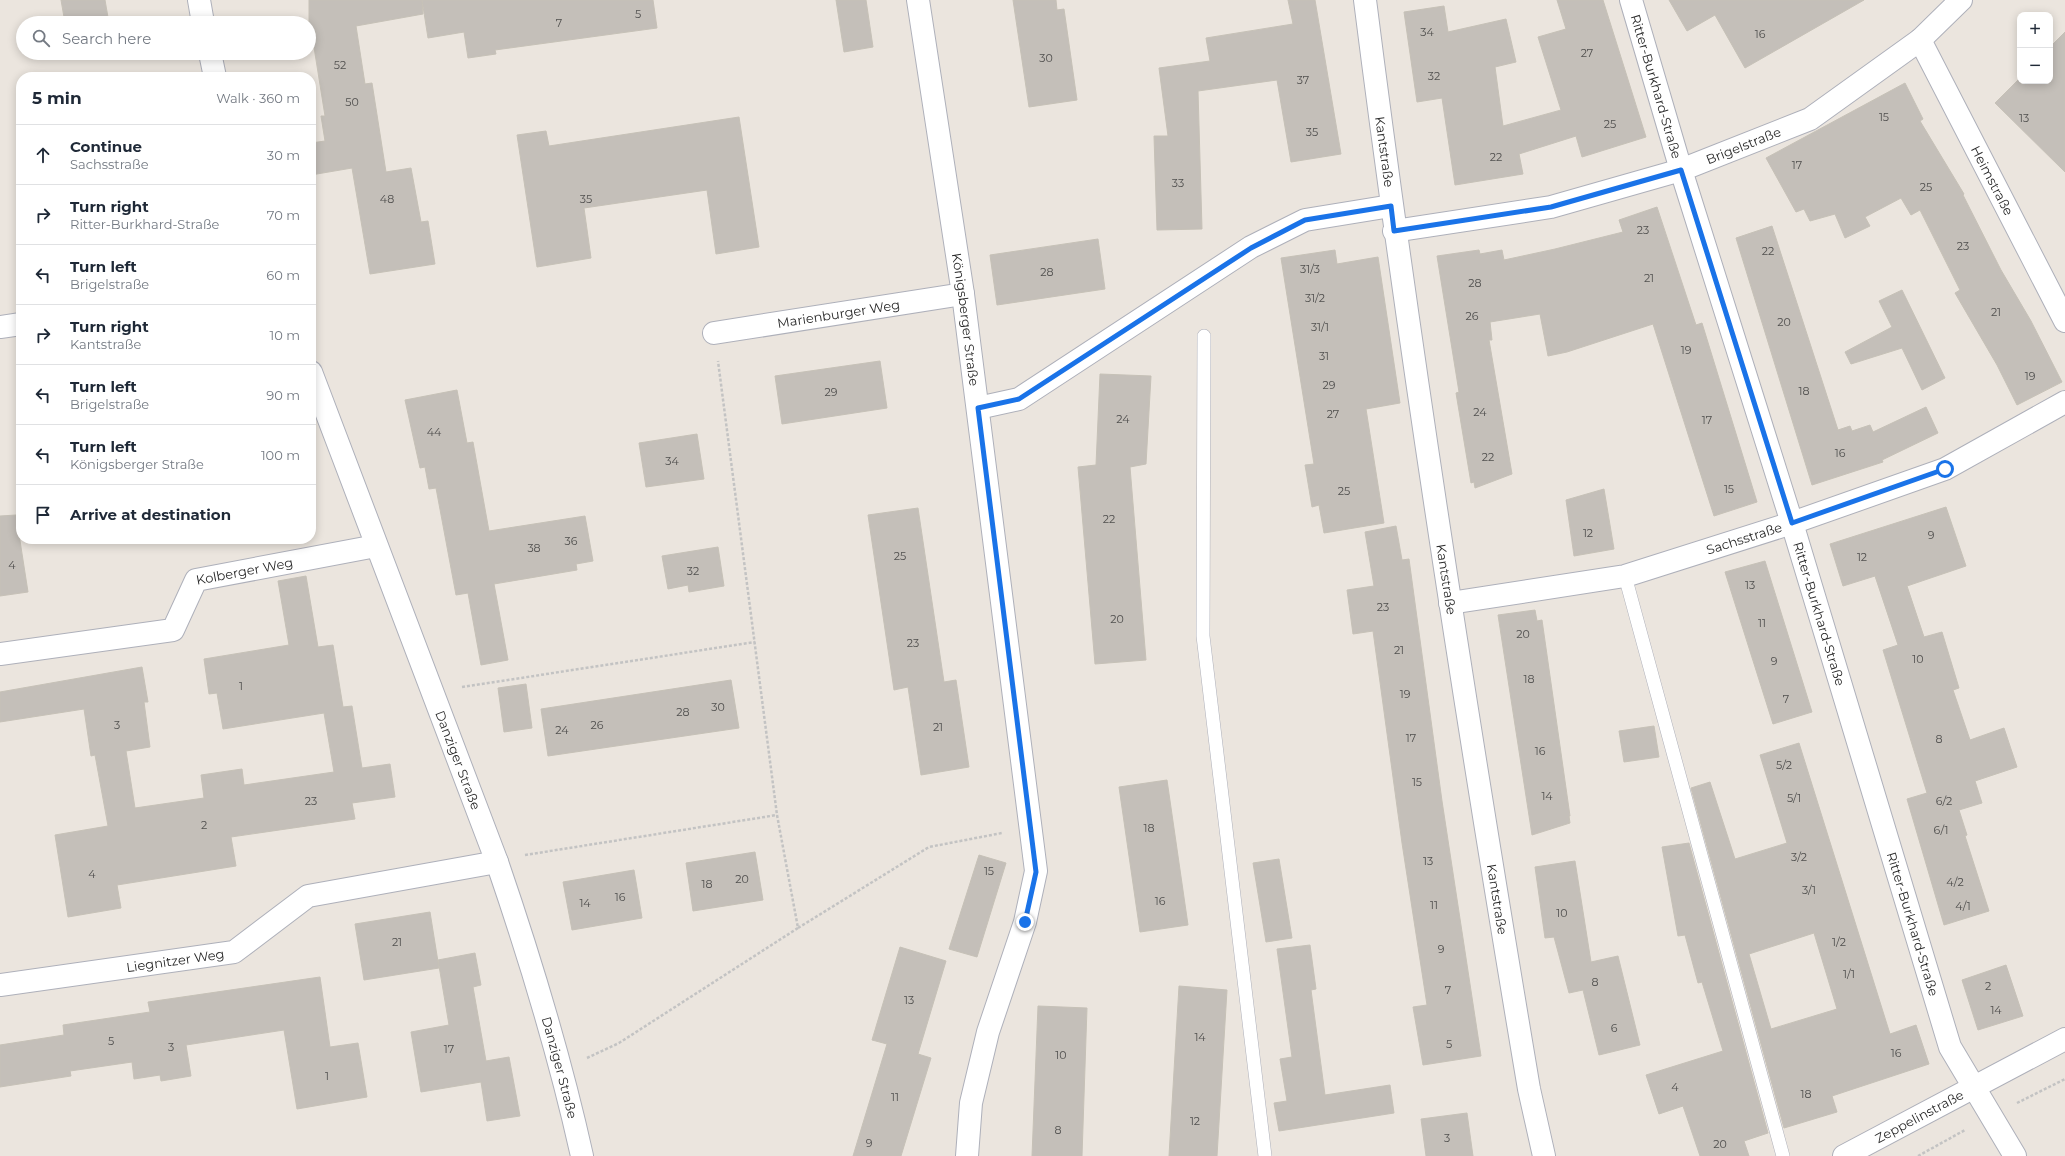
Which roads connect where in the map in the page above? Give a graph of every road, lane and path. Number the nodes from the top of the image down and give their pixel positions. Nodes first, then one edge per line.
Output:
1 (199, 0) edge
2 (918, 0) edge
3 (1365, 0) edge
4 (1631, 0) edge
5 (1960, 0) edge
6 (202, 16) edge
7 (1920, 40) junction
8 (211, 60) edge
9 (214, 72) edge
10 (1681, 170) junction
11 (1391, 206) junction
12 (1394, 231) junction
13 (963, 294) junction
14 (2065, 321) edge
15 (16, 325) edge
16 (0, 327) edge
17 (714, 333) joint
18 (1204, 336) dead end
19 (316, 385) edge
20 (2065, 402) edge
21 (978, 408) junction
22 (1792, 523) junction
23 (376, 546) junction
24 (1625, 576) junction
25 (1450, 603) junction
26 (755, 642) junction
27 (0, 654) edge
28 (434, 691) junction
29 (777, 815) junction
30 (1030, 828) junction
31 (498, 862) junction
32 (798, 928) junction
33 (0, 985) edge
34 (2065, 1039) edge
35 (560, 1071) junction
36 (1973, 1087) junction
37 (582, 1156) edge
38 (967, 1156) edge
39 (1265, 1156) edge
40 (1544, 1156) edge
41 (1783, 1156) edge
42 (1844, 1156) edge
43 (2015, 1156) edge

1 - 6 street
2 - 13 street, Königsberger Straße
3 - 11 street, Kantstraße
4 - 10 street, Ritter-Burkhard-Straße
5 - 7 street, Brigelstraße
7 - 10 street, Brigelstraße
7 - 14 street, Heimstraße
8 - 9 street
10 - 12 street, Brigelstraße
10 - 22 street, Ritter-Burkhard-Straße
11 - 12 street, Kantstraße
11 - 21 street
12 - 25 street, Kantstraße
13 - 17 street, Marienburger Weg
13 - 21 street, Königsberger Straße
15 - 16 street
17 - 26 path
18 - 39 lane
19 - 23 street, Danziger Straße
20 - 22 street, Sachsstraße
21 - 30 street, Königsberger Straße
22 - 24 street, Sachsstraße
22 - 36 street, Ritter-Burkhard-Straße
23 - 27 street, Kolberger Weg
23 - 28 street, Danziger Straße
24 - 25 street, Sachsstraße
24 - 41 lane
25 - 40 street, Kantstraße
26 - 28 path
26 - 29 path
28 - 31 street, Danziger Straße
29 - 31 path
29 - 32 path
30 - 32 path
30 - 38 street, Königsberger Straße
31 - 33 street, Liegnitzer Weg
31 - 35 street, Danziger Straße
32 - 35 path
34 - 36 street, Zeppelinstraße
35 - 37 street, Danziger Straße
36 - 42 street, Zeppelinstraße
36 - 43 street, Zeppelinstraße

